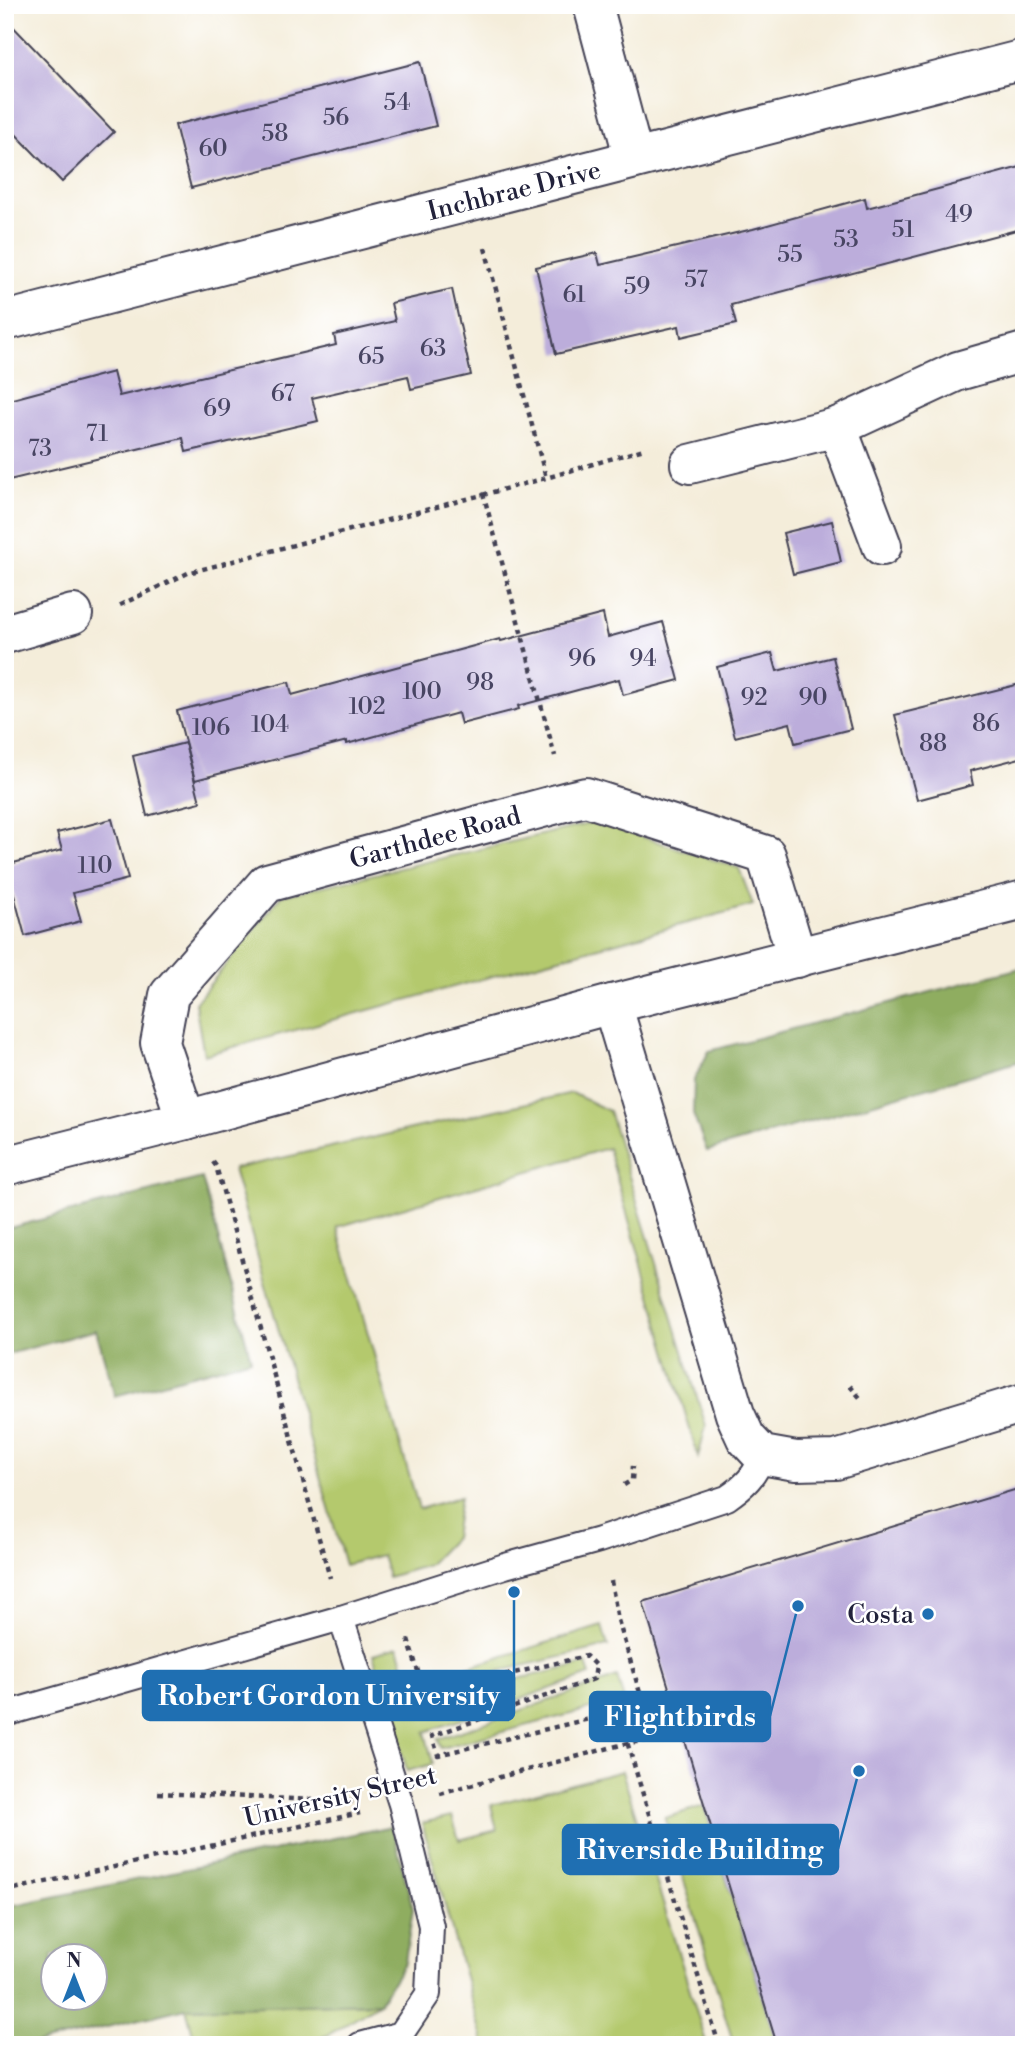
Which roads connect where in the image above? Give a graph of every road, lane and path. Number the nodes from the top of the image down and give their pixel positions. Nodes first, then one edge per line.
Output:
1 (593, 5) edge
2 (1024, 59) edge
3 (634, 159) junction
4 (472, 200) junction
5 (5, 321) edge
6 (1024, 352) edge
7 (837, 427) junction
8 (690, 464) joint
9 (547, 478) junction
10 (483, 494) junction
11 (882, 546) dead end
12 (73, 614) joint
13 (5, 634) edge
14 (568, 801) junction
15 (1024, 900) edge
16 (797, 958) junction
17 (612, 1004) junction
18 (186, 1120) junction
19 (5, 1166) edge
20 (1024, 1403) edge
21 (762, 1455) junction
22 (611, 1580) dead end
23 (341, 1618) junction
24 (406, 1632) dead end
25 (5, 1714) edge
26 (683, 1736) dead end
27 (654, 1739) junction
28 (628, 1743) junction
29 (158, 1793) dead end
30 (401, 1804) junction
31 (5, 1891) edge
32 (360, 2045) edge
33 (719, 2045) edge

1 - 3 street
2 - 3 street, Inchbrae Drive
3 - 4 street, Inchbrae Drive
4 - 5 street, Inchbrae Drive
4 - 9 path
6 - 7 street
7 - 8 street
7 - 11 street
8 - 9 path
9 - 10 path
10 - 12 path
10 - 14 path
12 - 13 street
14 - 16 street, Garthdee Road
14 - 18 street, Garthdee Road
15 - 16 street
16 - 17 street
17 - 18 street
17 - 21 street
18 - 19 street
18 - 23 path
20 - 21 street
21 - 23 lane
22 - 27 path
23 - 25 lane
23 - 30 lane
24 - 28 path
26 - 27 path, University Street
27 - 28 path, University Street
28 - 30 path, University Street
28 - 33 path
29 - 30 path
30 - 31 path, University Street
30 - 32 lane

